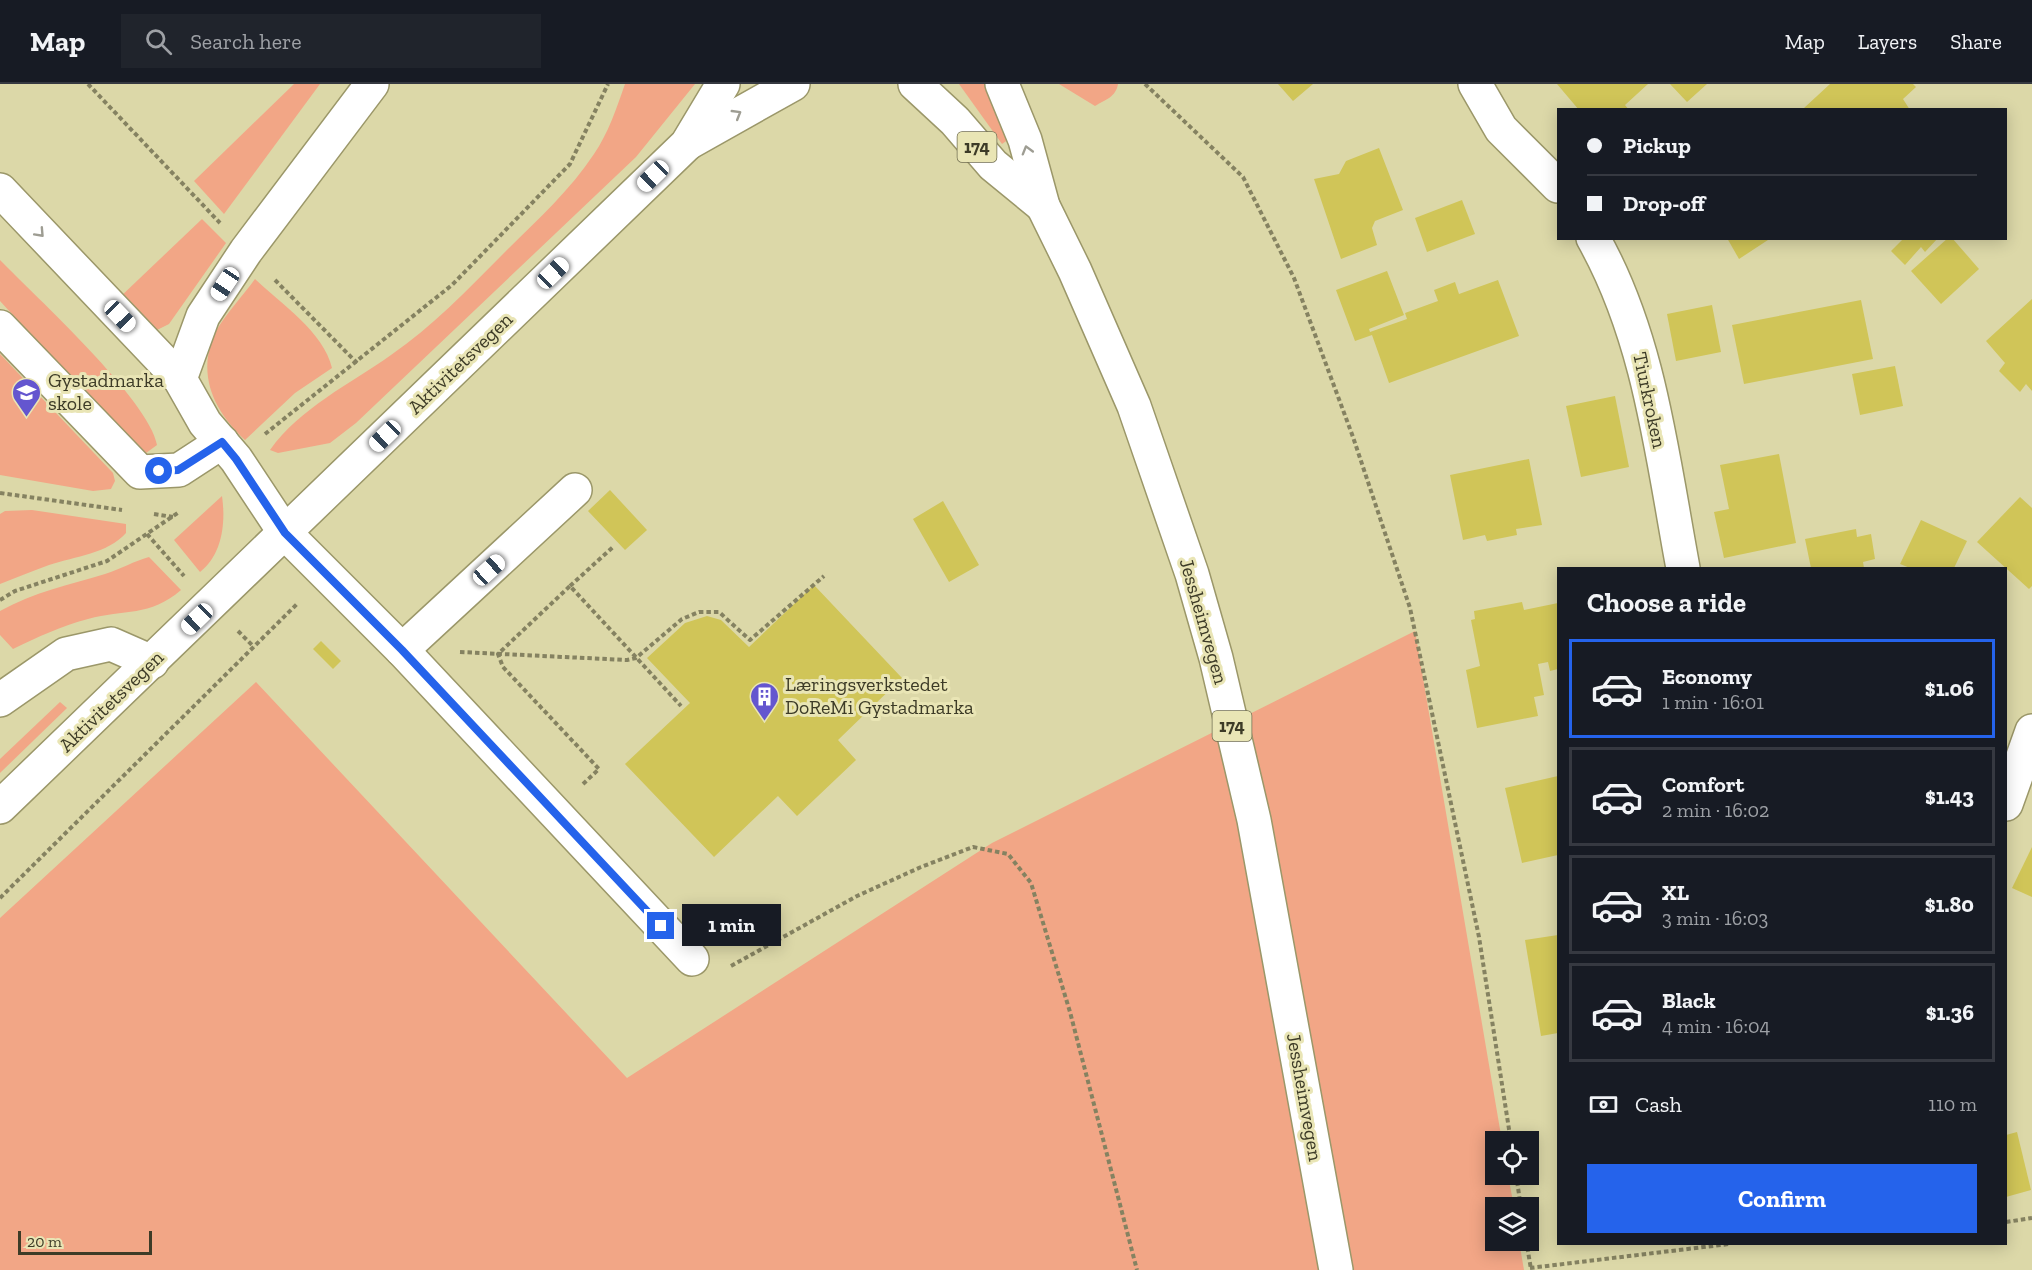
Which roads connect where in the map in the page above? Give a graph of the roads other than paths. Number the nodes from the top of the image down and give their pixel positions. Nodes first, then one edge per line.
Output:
1 (372, 84) edge
2 (723, 84) edge
3 (793, 84) edge
4 (915, 84) edge
5 (1002, 84) edge
6 (1475, 84) edge
7 (687, 144) junction
8 (1557, 185) edge
9 (0, 190) edge
10 (1043, 206) junction
11 (1594, 240) edge
12 (0, 327) edge
13 (180, 379) junction
14 (222, 442) junction
15 (575, 490) dead end
16 (285, 533) junction
17 (1683, 567) edge
18 (402, 650) junction
19 (152, 662) junction
20 (0, 700) edge
21 (2032, 731) edge
22 (2007, 801) edge
23 (0, 807) edge
24 (692, 959) road end
25 (1336, 1270) edge

1 - 13 street
2 - 7 street, Aktivitetsvegen
7 -> 3 street, Aktivitetsvegen
4 - 10 street, Jessheimvegen / 174
10 -> 5 street, Jessheimvegen / 174
6 - 8 street
7 - 16 street, Aktivitetsvegen
9 -> 13 street
10 - 25 street, Jessheimvegen / 174
11 - 17 street, Tiurkroken
12 - 14 street
13 - 14 street
14 - 16 street
15 - 18 street
16 - 18 street
16 - 19 street, Aktivitetsvegen
18 - 24 street
19 - 20 street
19 - 23 street, Aktivitetsvegen
21 - 22 street

